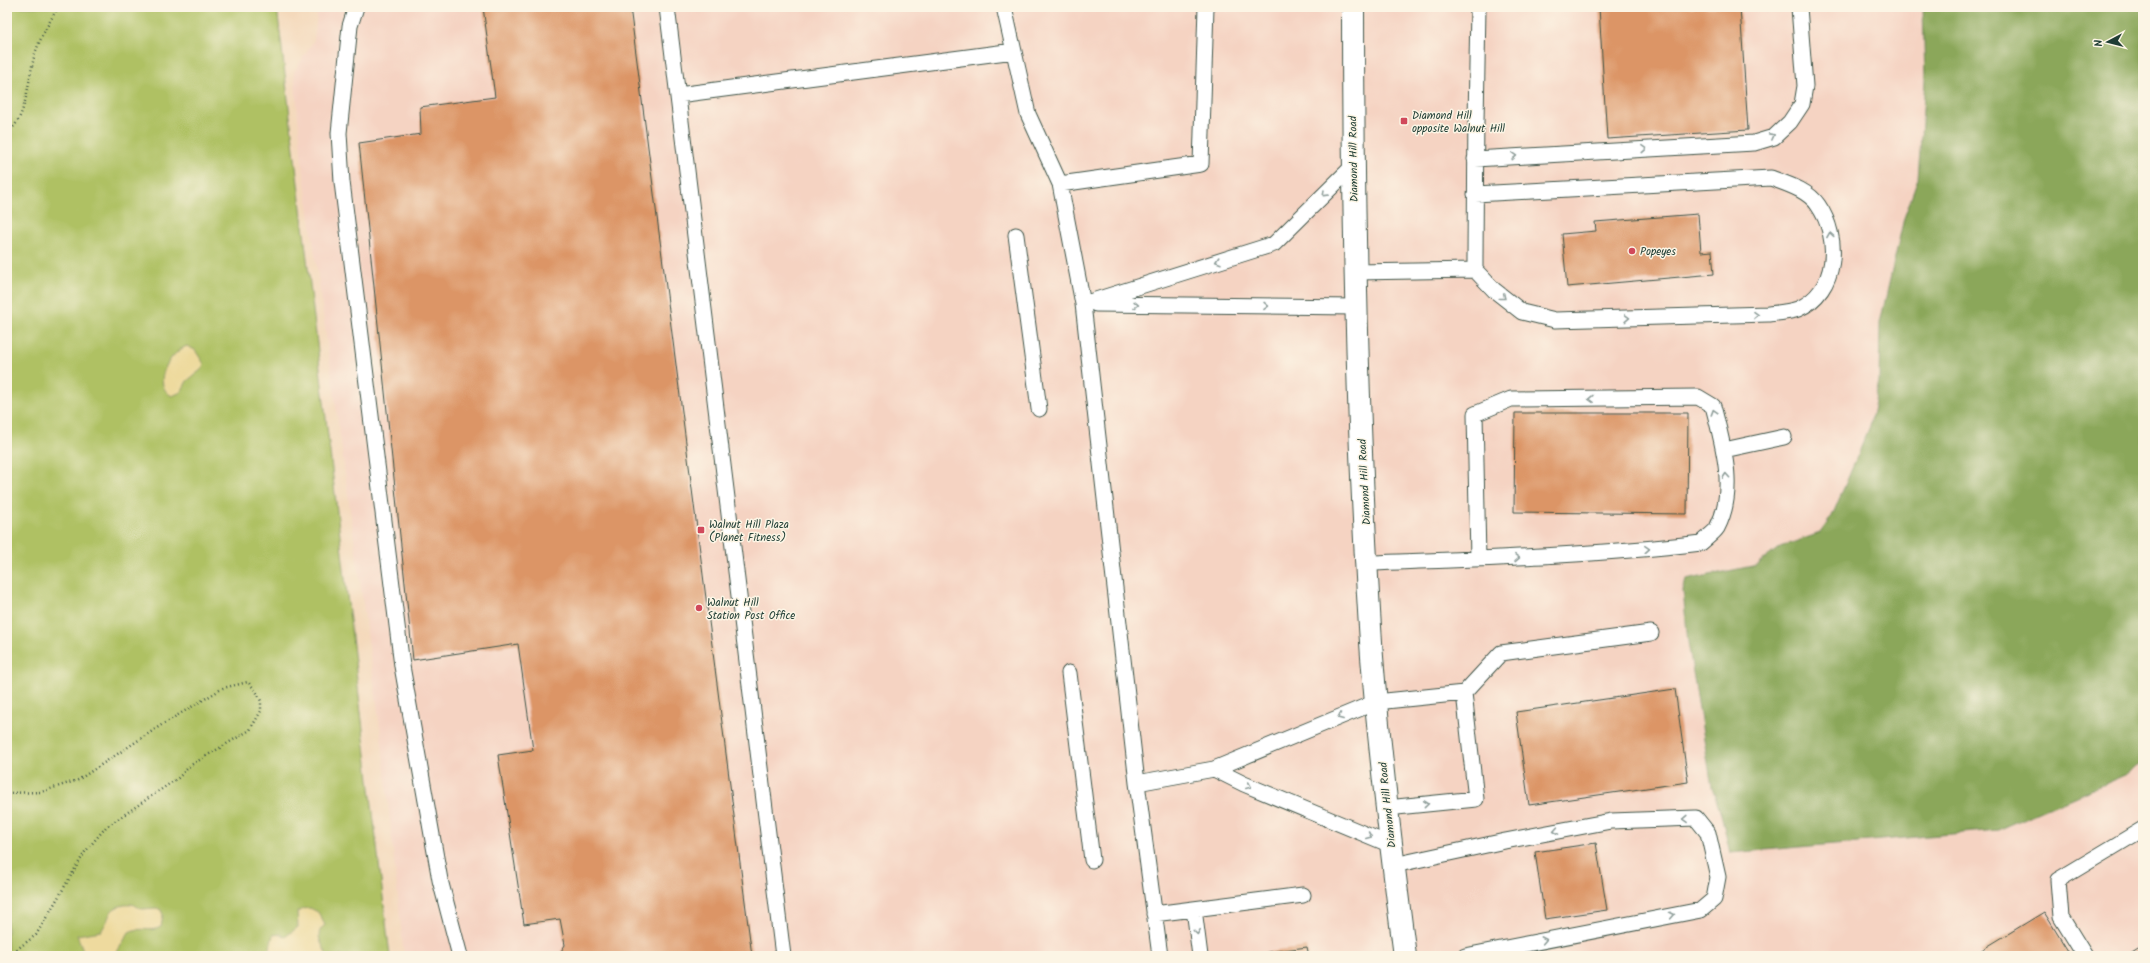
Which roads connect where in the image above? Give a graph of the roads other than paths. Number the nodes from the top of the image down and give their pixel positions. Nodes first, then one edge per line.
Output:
1 (356, 7) edge
2 (667, 7) edge
3 (1004, 7) edge
4 (1206, 7) edge
5 (1353, 7) edge
6 (1478, 7) edge
7 (1799, 7) edge
8 (1014, 51) junction
9 (678, 95) junction
10 (1475, 158) junction
11 (1353, 166) junction
12 (1060, 184) junction
13 (1475, 194) junction
14 (1016, 235) dead end
15 (1475, 270) junction
16 (1356, 272) junction
17 (1084, 304) junction
18 (1356, 307) junction
19 (1039, 408) dead end
20 (1784, 437) dead end
21 (1724, 450) junction
22 (1478, 559) junction
23 (1368, 563) junction
24 (1651, 633) dead end
25 (1069, 674) dead end
26 (1464, 693) junction
27 (1376, 702) junction
28 (1214, 769) junction
29 (1137, 783) junction
30 (1387, 808) junction
31 (2143, 829) edge
32 (1392, 855) junction
33 (1092, 860) dead end
34 (1302, 895) dead end
35 (1194, 909) junction
36 (1154, 914) junction
37 (460, 956) edge
38 (783, 956) edge
39 (1160, 956) edge
40 (1200, 956) edge
41 (1405, 956) edge
42 (1465, 956) edge
43 (2085, 956) edge

1 - 37 lane
2 - 9 lane
3 - 8 lane
4 - 12 lane
5 - 11 main road, Diamond Hill Road
6 - 10 lane
10 -> 7 lane
8 - 9 lane
8 - 12 lane
9 - 38 lane
10 - 13 lane
11 - 16 main road, Diamond Hill Road
11 -> 17 lane
12 - 17 lane
13 - 15 lane
15 -> 13 lane
14 - 19 lane
15 - 16 lane
16 - 18 main road, Diamond Hill Road
17 -> 18 lane
17 - 29 lane
18 - 23 main road, Diamond Hill Road
20 - 21 lane
22 -> 21 lane
21 -> 22 lane
22 - 23 lane
23 - 27 main road, Diamond Hill Road
24 - 26 lane
25 - 33 lane
26 - 27 lane
30 -> 26 lane
27 -> 28 lane
27 - 30 main road, Diamond Hill Road
28 - 29 lane
28 -> 32 lane
29 - 36 lane
30 - 32 main road, Diamond Hill Road
31 - 43 lane
32 - 41 main road, Diamond Hill Road
42 -> 32 lane
34 - 35 lane
35 - 36 lane
35 -> 40 lane
36 - 39 lane

